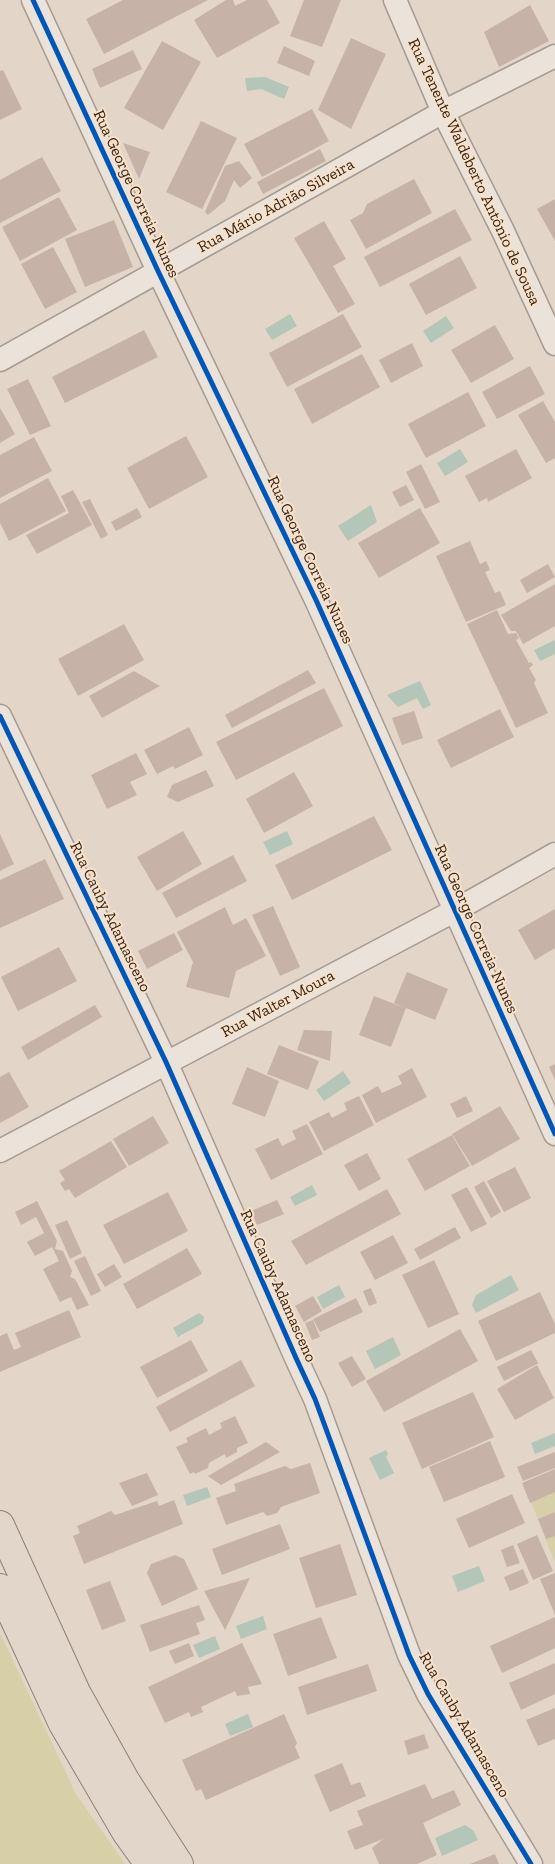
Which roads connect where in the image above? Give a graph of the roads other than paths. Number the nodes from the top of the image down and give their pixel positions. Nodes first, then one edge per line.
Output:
1 (33, 0) edge
2 (394, 0) edge
3 (555, 56) edge
4 (443, 112) junction
5 (158, 272) junction
6 (555, 344) edge
7 (0, 360) edge
8 (0, 716) edge
9 (555, 854) edge
10 (454, 911) junction
11 (166, 1062) junction
12 (555, 1134) edge
13 (0, 1151) edge
14 (0, 1525) edge
15 (0, 1588) edge
16 (149, 1864) edge
17 (179, 1864) edge
18 (531, 1864) edge

1 - 5 street, Rua George Correia Nunes
2 - 4 street, Rua Tenente Waldeberto Antônio de Sousa
3 - 4 street, Rua Mário Adrião Silveira
4 - 5 street, Rua Mário Adrião Silveira
4 - 6 street, Rua Tenente Waldeberto Antônio de Sousa
5 - 7 street, Rua Mário Adrião Silveira
5 - 10 street, Rua George Correia Nunes
8 - 11 street, Rua Cauby Adamasceno
9 - 10 street, Rua Walter Moura
10 - 11 street, Rua Walter Moura
10 - 12 street, Rua George Correia Nunes
11 - 13 street, Rua Walter Moura
11 - 18 street, Rua Cauby Adamasceno
14 - 17 main road
15 - 16 main road

